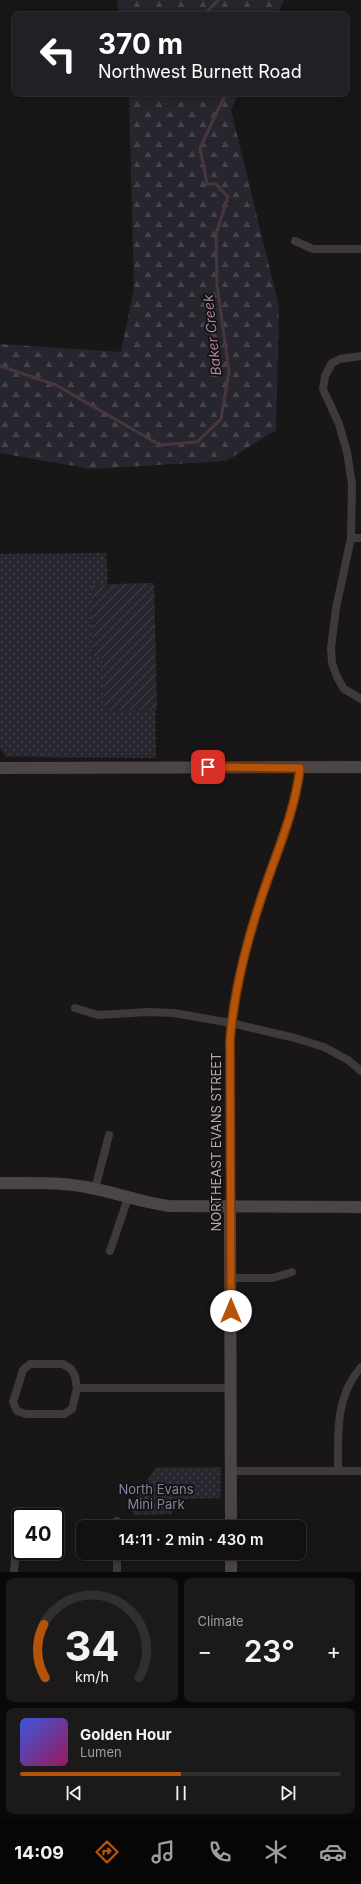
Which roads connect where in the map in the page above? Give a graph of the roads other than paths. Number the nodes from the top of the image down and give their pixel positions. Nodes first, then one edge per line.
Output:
1 (295, 241) dead end
2 (361, 249) edge
3 (361, 356) edge
4 (351, 538) junction
5 (361, 538) edge
6 (361, 699) edge
7 (361, 767) edge
8 (0, 768) edge
9 (300, 768) junction
10 (75, 1008) dead end
11 (231, 1023) junction
12 (361, 1071) edge
13 (109, 1135) dead end
14 (0, 1183) edge
15 (95, 1189) junction
16 (128, 1198) junction
17 (230, 1207) junction
18 (361, 1207) edge
19 (110, 1252) dead end
20 (292, 1272) dead end
21 (231, 1278) junction
22 (361, 1368) edge
23 (77, 1388) junction
24 (231, 1388) junction
25 (231, 1471) junction
26 (338, 1471) junction
27 (361, 1471) edge
28 (231, 1520) edge
29 (15, 1560) edge
30 (117, 1560) edge
31 (231, 1560) edge
32 (14, 1572) edge
33 (117, 1572) edge
34 (231, 1572) edge

1 - 2 street
3 - 4 street
4 - 5 street
4 - 6 street
7 - 9 street
8 - 9 street
9 - 11 street, NORTHEAST EVANS STREET
10 - 11 street
11 - 12 street
11 - 17 street, NORTHEAST EVANS STREET
13 - 15 street
14 - 15 street
15 - 16 street
16 - 17 street
16 - 19 street
17 - 18 street
17 - 21 street, NORTHEAST EVANS STREET
20 - 21 street
21 - 24 street, NORTHEAST EVANS STREET
22 - 26 street
23 - 23 street
23 - 24 street
24 - 25 street, NORTHEAST EVANS STREET
25 - 26 street
25 - 28 street, NORTHEAST EVANS STREET
26 - 27 street
29 - 32 street
30 - 33 street
31 - 34 street

